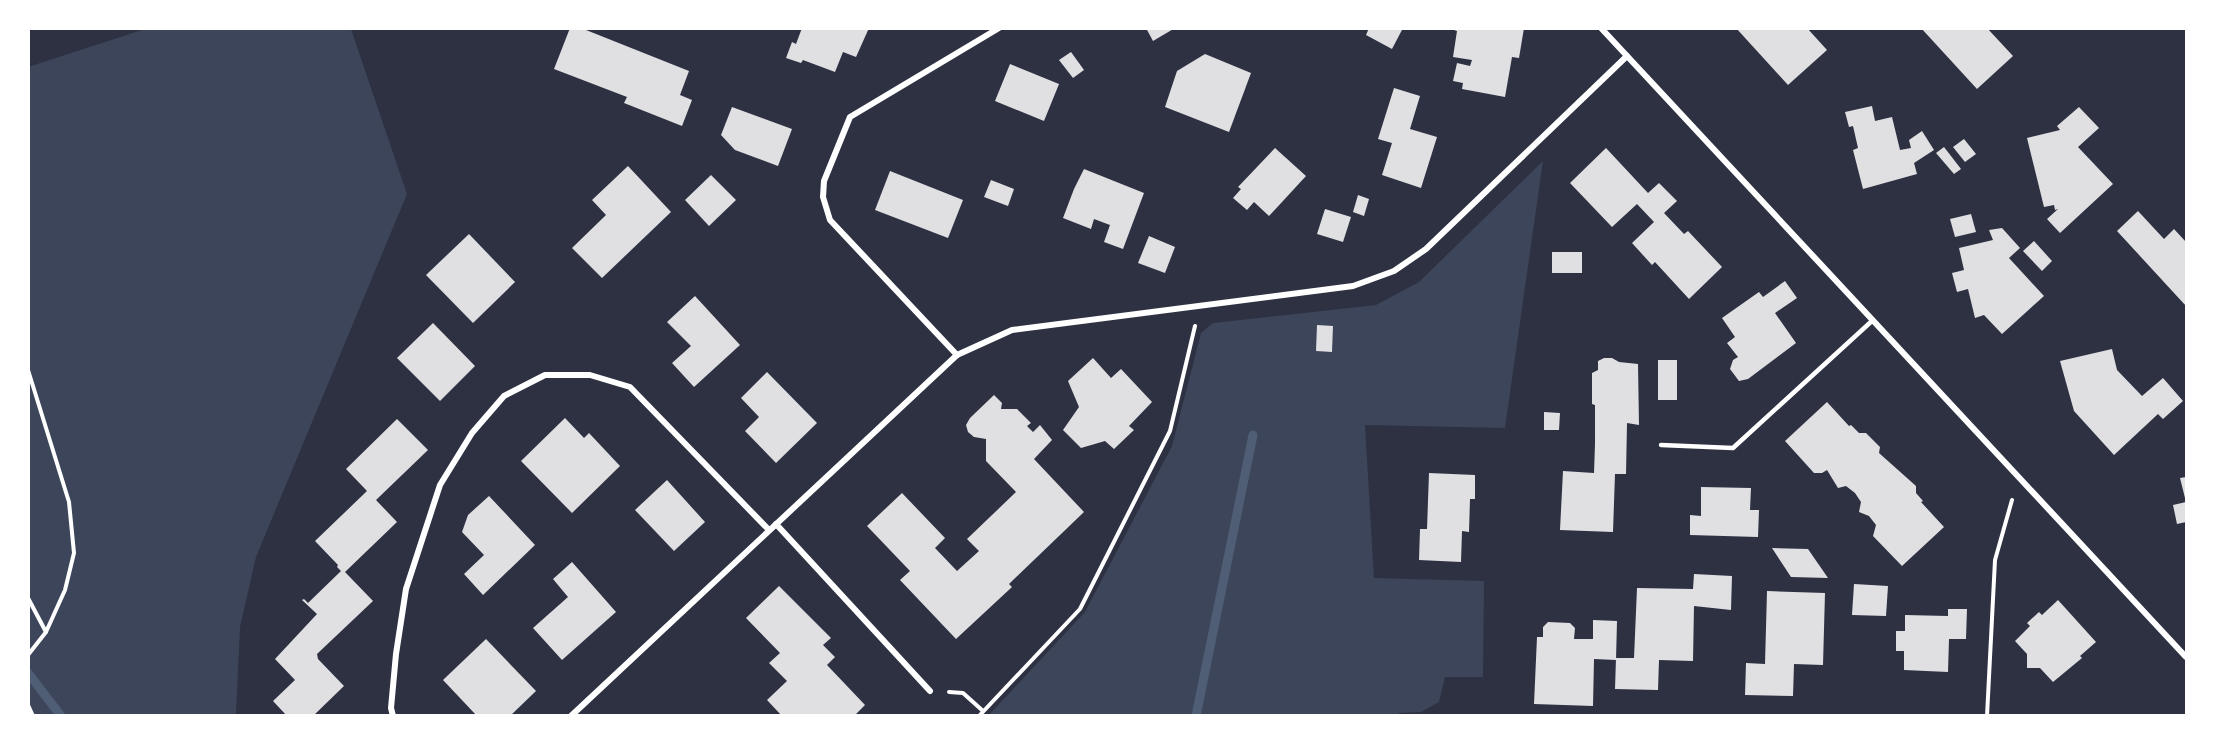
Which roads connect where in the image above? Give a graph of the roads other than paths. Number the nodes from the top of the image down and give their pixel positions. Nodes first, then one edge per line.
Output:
1 (999, 28) edge
2 (1601, 28) edge
3 (1628, 56) junction
4 (1873, 320) junction
5 (957, 355) junction
6 (1661, 445) dead end
7 (776, 524) junction
8 (769, 530) junction
9 (2187, 657) edge
10 (930, 691) road end
11 (393, 716) edge
12 (571, 716) edge

1 - 5 street
2 - 3 street
3 - 4 street
3 - 5 street
4 - 6 lane
4 - 9 street
5 - 7 street
7 - 8 street
7 - 10 street
8 - 11 street
8 - 12 street

